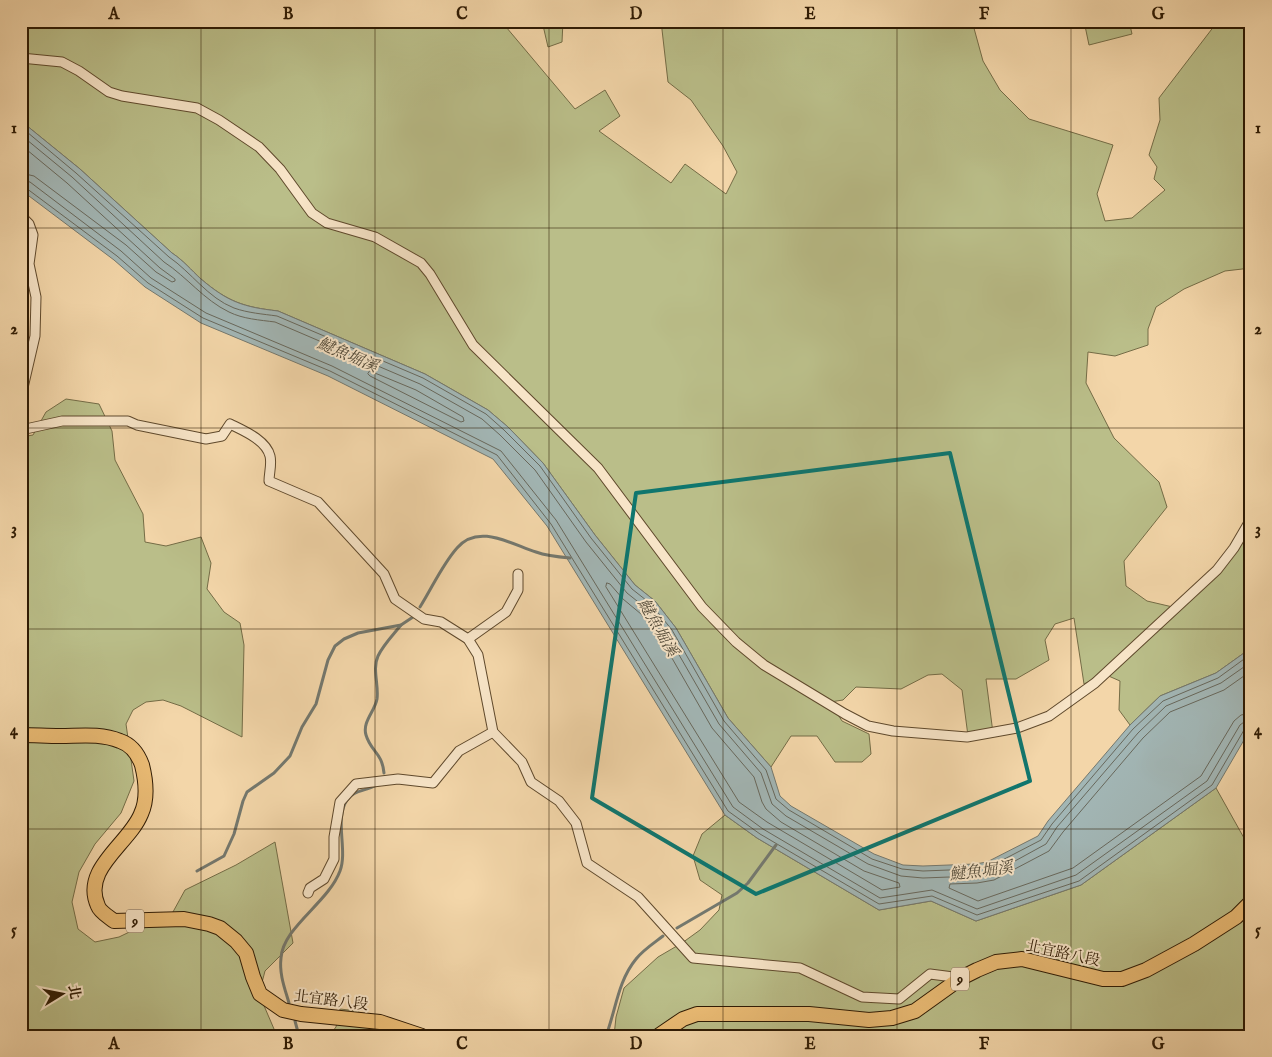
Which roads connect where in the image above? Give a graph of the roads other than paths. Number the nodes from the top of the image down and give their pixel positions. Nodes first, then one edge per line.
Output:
1 (21, 58) edge
2 (21, 216) edge
3 (22, 429) edge
4 (1251, 519) edge
5 (518, 574) dead end
6 (468, 639) junction
7 (493, 732) junction
8 (21, 735) edge
9 (308, 892) dead end
10 (1251, 902) edge
11 (962, 978) junction
12 (422, 1036) edge
13 (658, 1036) edge

1 - 4 street
2 - 3 street
3 - 6 street
5 - 6 street
6 - 7 street
7 - 9 street
7 - 11 street
8 - 12 main road, 北宜路八段 / 9
10 - 11 main road, 北宜路八段 / 9
11 - 13 main road, 北宜路八段 / 9

